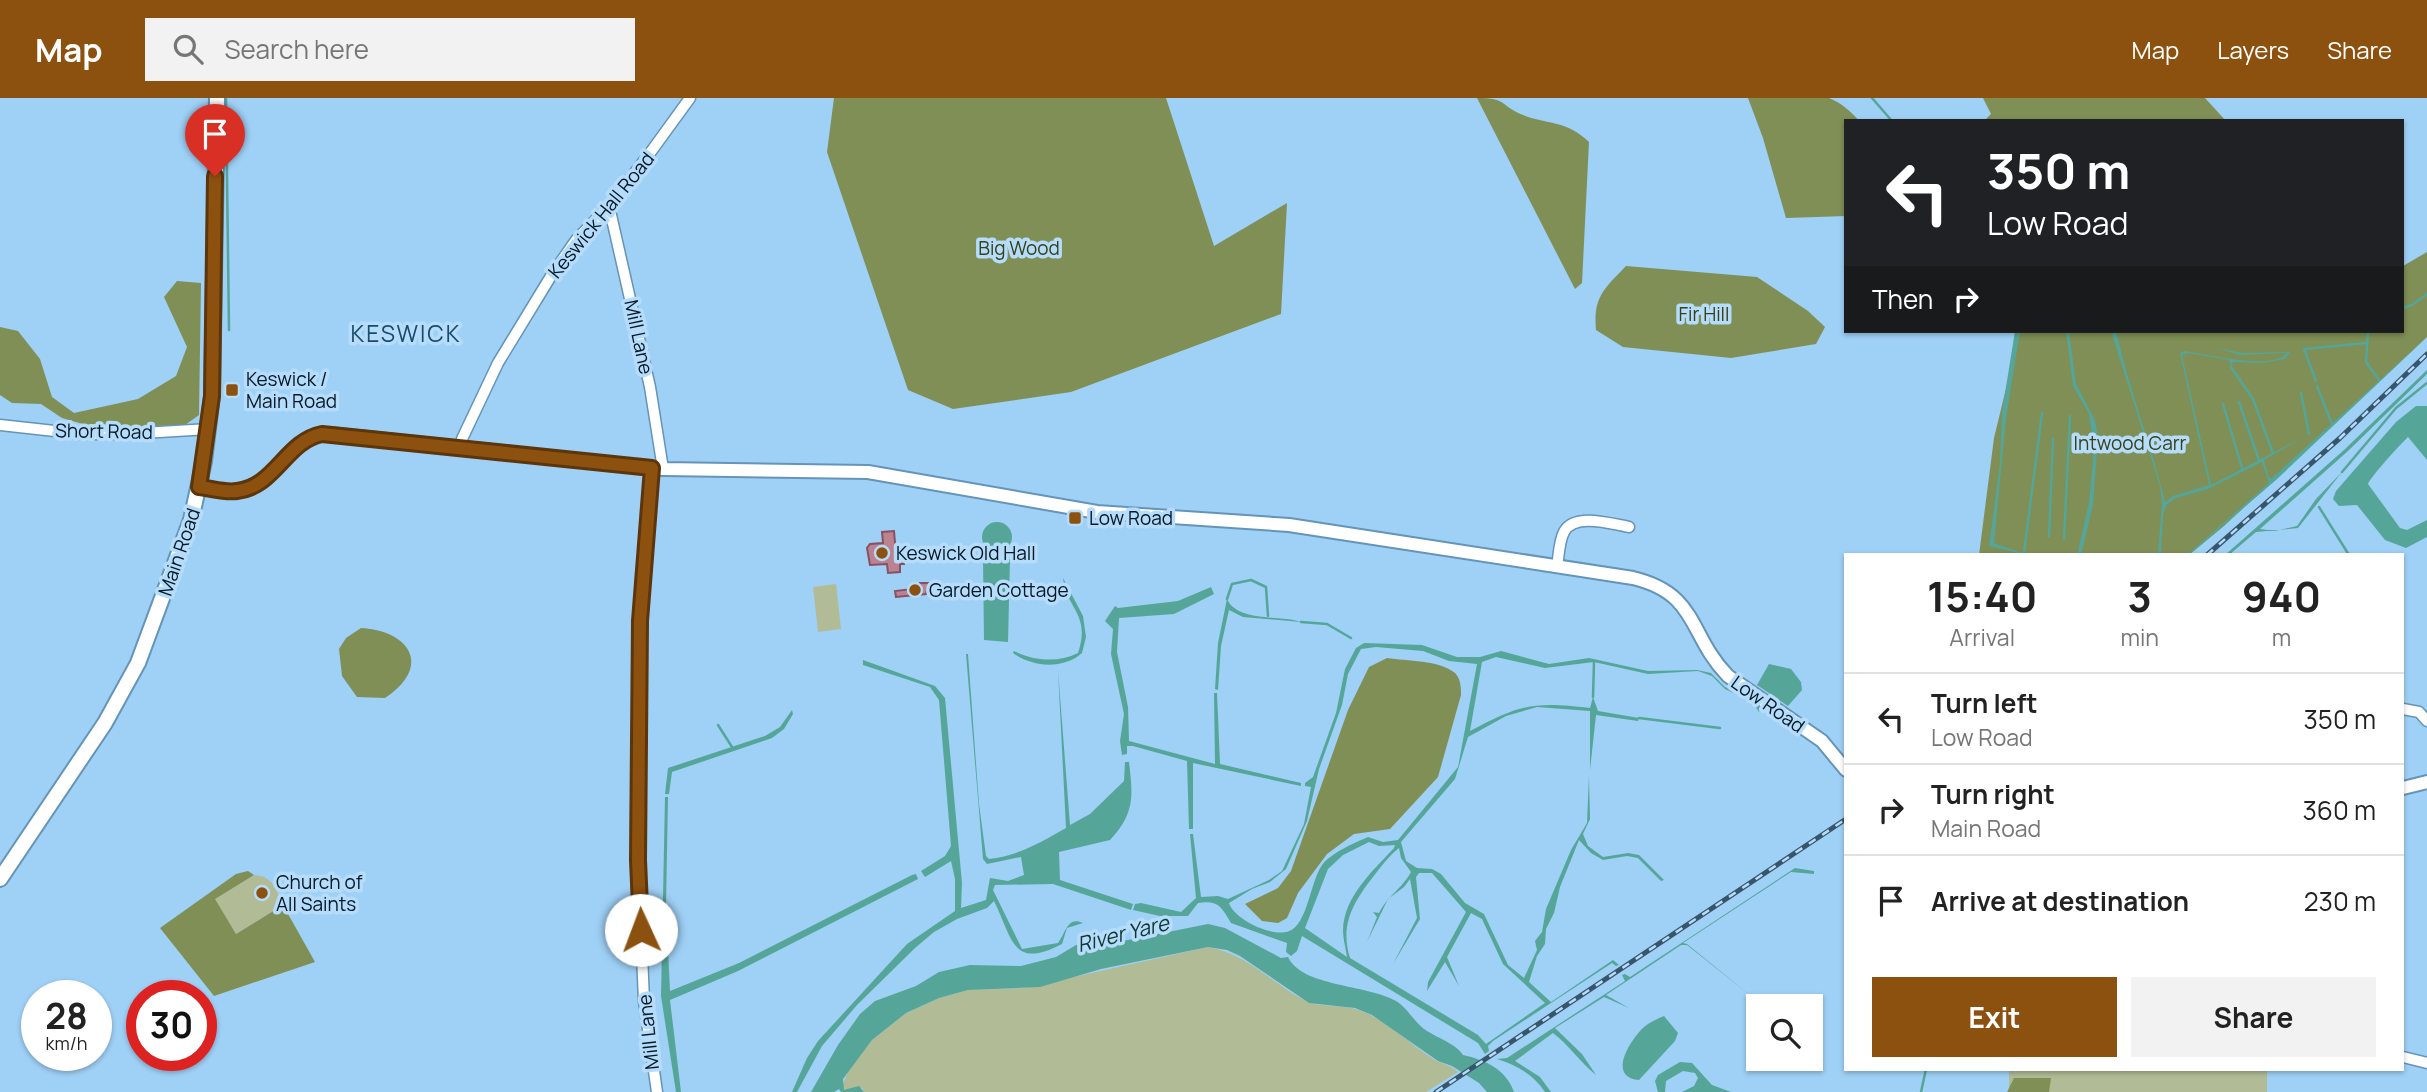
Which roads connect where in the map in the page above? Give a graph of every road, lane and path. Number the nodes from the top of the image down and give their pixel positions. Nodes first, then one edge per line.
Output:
1 (217, 98) edge
2 (690, 98) edge
3 (609, 206) junction
4 (0, 425) edge
5 (209, 429) junction
6 (461, 448) junction
7 (658, 469) junction
8 (199, 487) junction
9 (1629, 527) dead end
10 (1557, 566) junction
11 (2404, 709) edge
12 (2427, 721) edge
13 (1844, 768) edge
14 (2427, 782) edge
15 (2404, 788) edge
16 (0, 879) edge
17 (2404, 1058) edge
18 (2427, 1063) edge
19 (657, 1092) edge

1 - 5 main road, Main Road
2 - 3 street, Keswick Hall Road
3 - 6 street, Keswick Hall Road
3 - 7 street, Mill Lane
4 - 5 street, Short Road
5 - 8 main road, Main Road
6 - 7 street, Low Road
6 - 8 street, Low Road
7 - 10 street, Low Road
7 - 19 street, Mill Lane
8 - 16 main road, Main Road
9 - 10 street
10 - 13 street, Low Road
11 - 12 street
14 - 15 street
17 - 18 street

